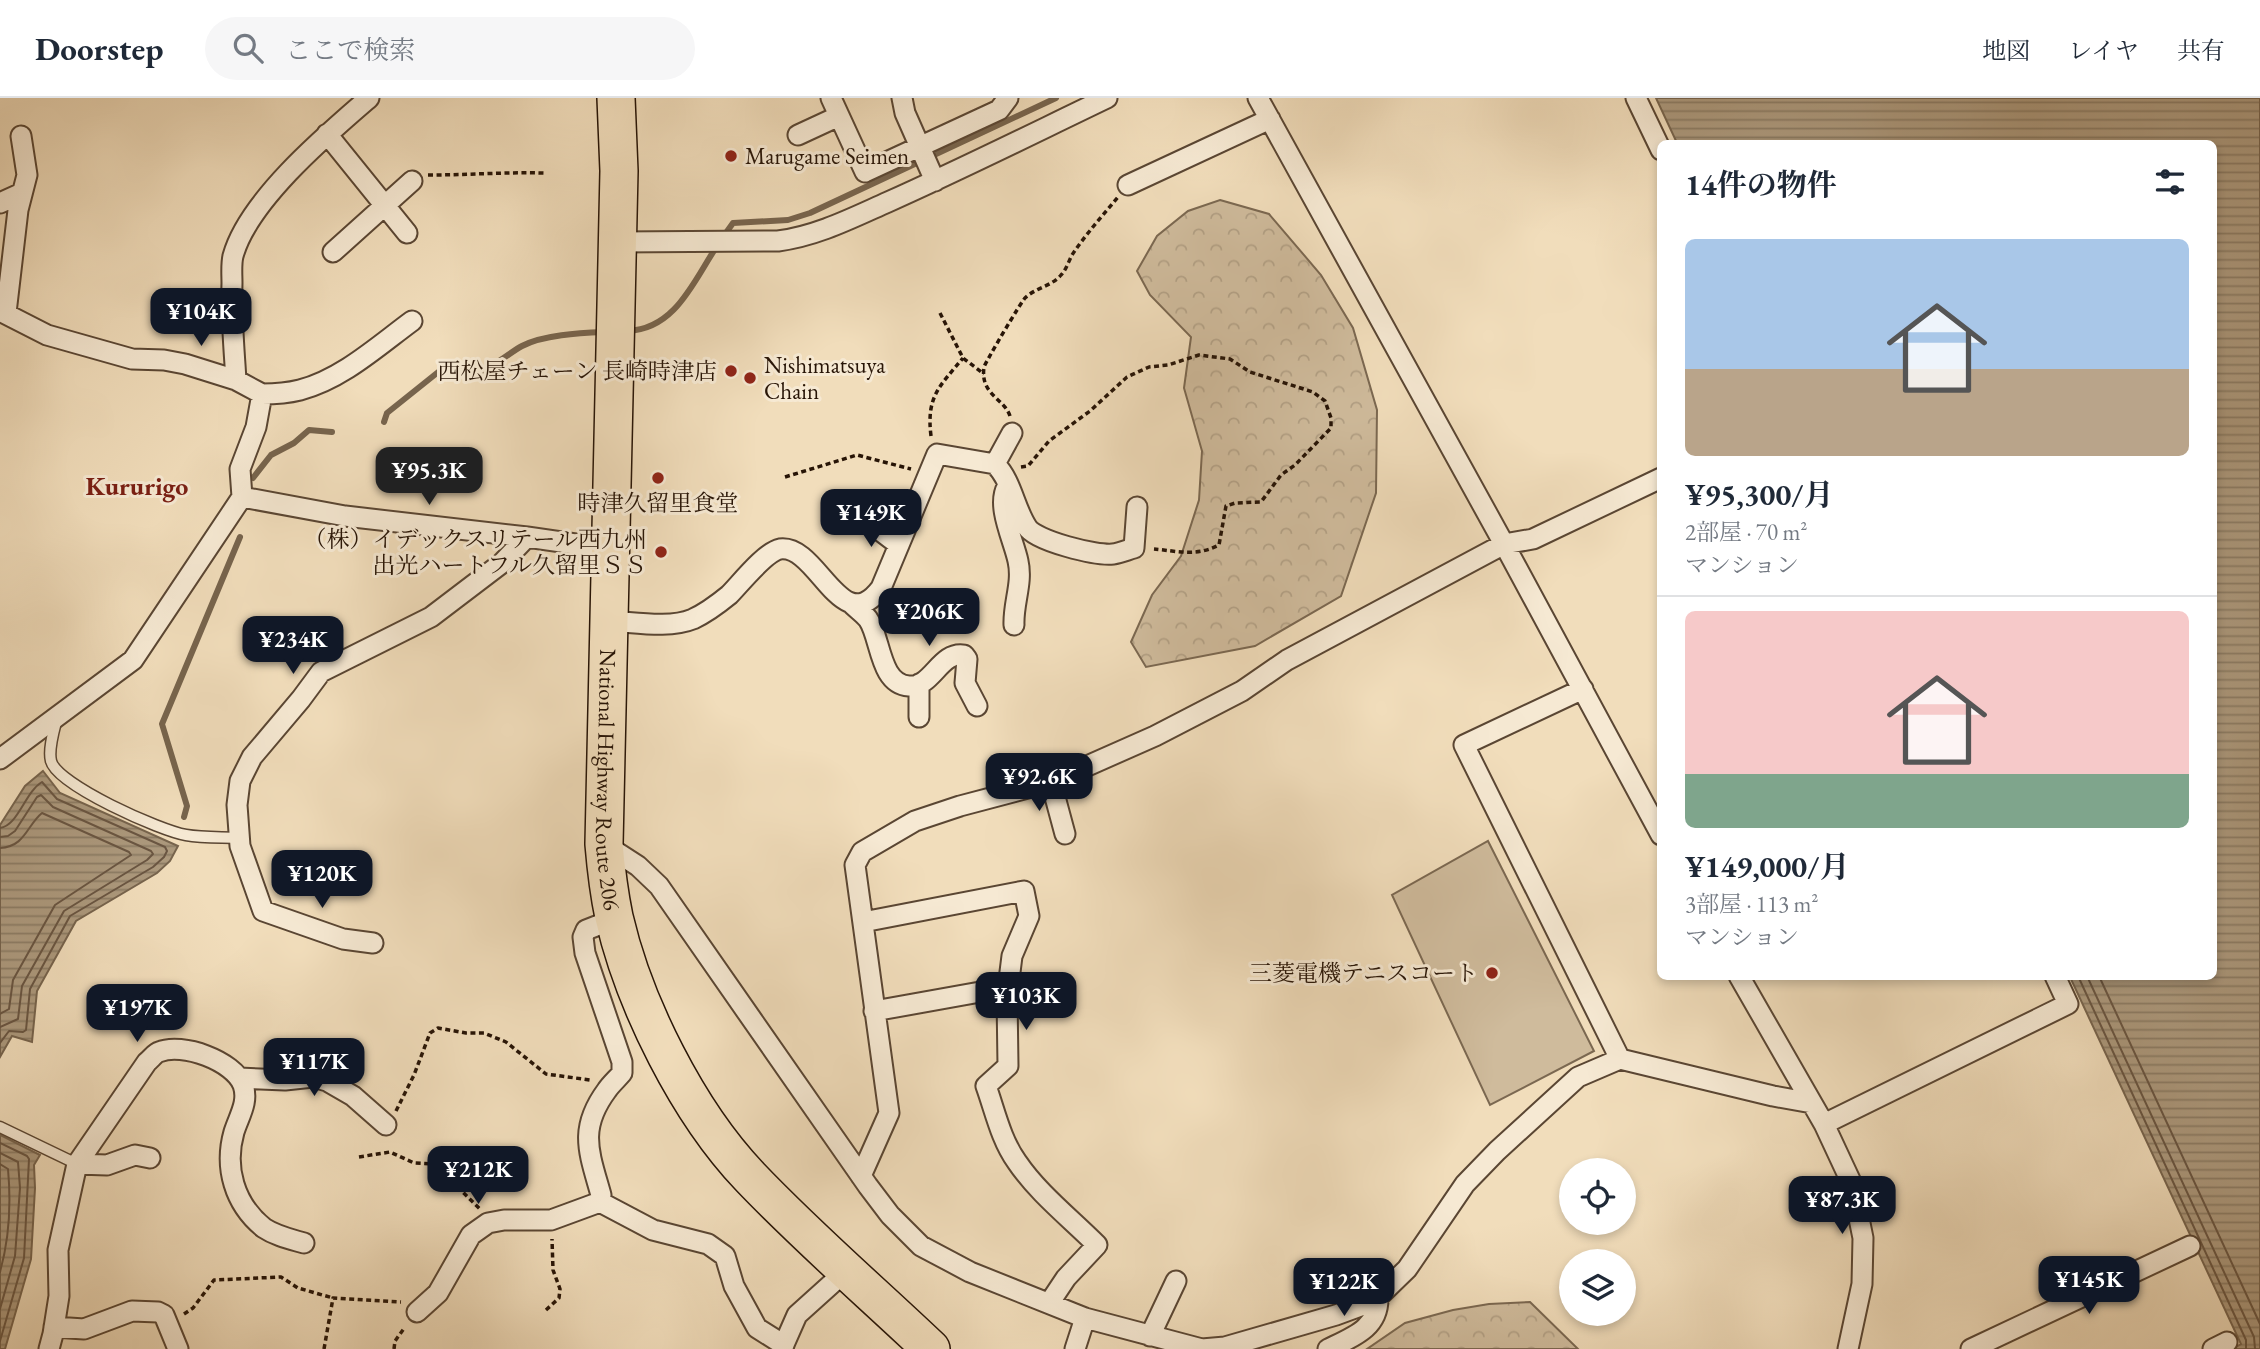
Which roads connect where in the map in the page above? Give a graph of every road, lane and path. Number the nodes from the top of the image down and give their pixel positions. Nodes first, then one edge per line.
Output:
1 (369, 98) edge
2 (617, 98) edge
3 (902, 98) edge
4 (1008, 98) edge
5 (1107, 98) edge
6 (1258, 98) edge
7 (1636, 98) edge
8 (835, 107) edge
9 (1270, 119) junction
10 (327, 134) junction
11 (798, 135) dead end
12 (21, 136) dead end
13 (1657, 142) edge
14 (920, 149) junction
15 (544, 173) dead end
16 (932, 176) junction
17 (412, 181) joint
18 (1129, 185) joint
19 (22, 193) junction
20 (0, 203) edge
21 (385, 205) junction
22 (407, 233) dead end
23 (617, 242) junction
24 (333, 252) dead end
25 (3, 312) edge
26 (940, 313) dead end
27 (412, 321) dead end
28 (963, 358) junction
29 (984, 374) junction
30 (236, 380) junction
31 (262, 394) junction
32 (1012, 433) joint
33 (937, 454) junction
34 (1002, 473) junction
35 (929, 474) junction
36 (785, 477) dead end
37 (1657, 480) edge
38 (242, 497) junction
39 (1137, 507) dead end
40 (866, 520) dead end
41 (527, 537) junction
42 (1504, 544) junction
43 (899, 545) junction
44 (1134, 548) junction
45 (610, 549) junction
46 (852, 604) junction
47 (608, 621) junction
48 (1014, 625) dead end
49 (919, 684) junction
50 (1583, 689) junction
51 (977, 706) dead end
52 (919, 717) dead end
53 (57, 718) junction
54 (0, 759) edge
55 (1051, 782) junction
56 (1657, 828) edge
57 (1065, 834) dead end
58 (240, 838) junction
59 (604, 844) junction
60 (614, 919) junction
61 (863, 922) junction
62 (373, 943) dead end
63 (1740, 980) edge
64 (2057, 980) edge
65 (1008, 987) junction
66 (874, 1011) junction
67 (1620, 1059) junction
68 (239, 1078) junction
69 (608, 1088) junction
70 (1812, 1103) junction
71 (1824, 1124) junction
72 (386, 1125) joint
73 (0, 1127) edge
74 (359, 1157) dead end
75 (150, 1158) dead end
76 (77, 1164) junction
77 (862, 1176) junction
78 (600, 1202) junction
79 (551, 1220) junction
80 (494, 1222) junction
81 (304, 1243) dead end
82 (2190, 1247) dead end
83 (847, 1270) junction
84 (1176, 1282) dead end
85 (1378, 1297) junction
86 (333, 1298) junction
87 (1051, 1302) junction
88 (420, 1309) junction
89 (547, 1310) dead end
90 (1085, 1318) junction
91 (168, 1324) junction
92 (54, 1327) junction
93 (1150, 1336) junction
94 (783, 1347) edge
95 (48, 1349) edge
96 (178, 1349) edge
97 (324, 1349) edge
98 (394, 1349) edge
99 (930, 1349) edge
100 (1075, 1349) edge
101 (1328, 1349) edge
102 (1848, 1349) edge
103 (1970, 1349) edge

1 - 10 street
2 - 23 highway, National Highway Route 206
3 - 14 street
4 - 14 street
5 - 16 street
6 - 9 street
7 - 13 street
8 - 11 street
8 - 14 street
9 - 18 street
9 - 42 street
10 - 21 street
10 - 30 street
12 - 19 street
14 - 16 street
15 - 17 path
16 - 23 street
17 - 21 street
18 - 29 path
19 - 20 street
19 - 25 street
21 - 22 street
21 - 24 street
23 - 45 highway, National Highway Route 206
25 - 30 street
26 - 28 path
27 - 31 street
28 - 29 path
28 - 33 path
29 - 32 path
30 - 31 street
31 - 38 street
32 - 34 street
33 - 34 street
33 - 35 street
34 - 44 street
34 - 44 path
34 - 48 street
35 - 36 path
35 - 43 street
37 - 42 street
38 - 41 street
38 - 53 street
39 - 44 street
40 - 43 street
41 - 45 street
41 - 58 street
42 - 50 street
42 - 55 street
43 - 46 street
45 - 47 highway, National Highway Route 206
46 - 47 street
46 - 49 street
47 - 59 highway, National Highway Route 206
49 - 51 street
49 - 52 street
50 - 56 street
50 - 67 street
53 - 54 street
53 - 58 lane
55 - 57 street
55 - 61 street
58 - 62 street
59 - 60 highway, National Highway Route 206
59 - 77 street
60 - 69 street
60 - 83 highway, National Highway Route 206
61 - 65 street
61 - 66 street
63 - 70 street
64 - 71 street
65 - 66 street
65 - 87 street
66 - 77 street
67 - 70 street
67 - 85 street
68 - 72 street
68 - 76 street
68 - 81 street
69 - 72 path
69 - 78 street
70 - 71 street
71 - 102 street
73 - 76 lane
74 - 80 path
75 - 76 street
76 - 92 street
77 - 87 street
78 - 79 street
78 - 94 street
79 - 80 street
79 - 89 path
80 - 88 street
82 - 103 street
83 - 94 street
83 - 99 highway, National Highway Route 206
84 - 93 street
85 - 93 street
85 - 101 street
86 - 88 path
86 - 91 path
86 - 97 path
87 - 90 street
88 - 98 path
90 - 93 street
90 - 100 street
91 - 92 street
91 - 96 street
92 - 95 street

